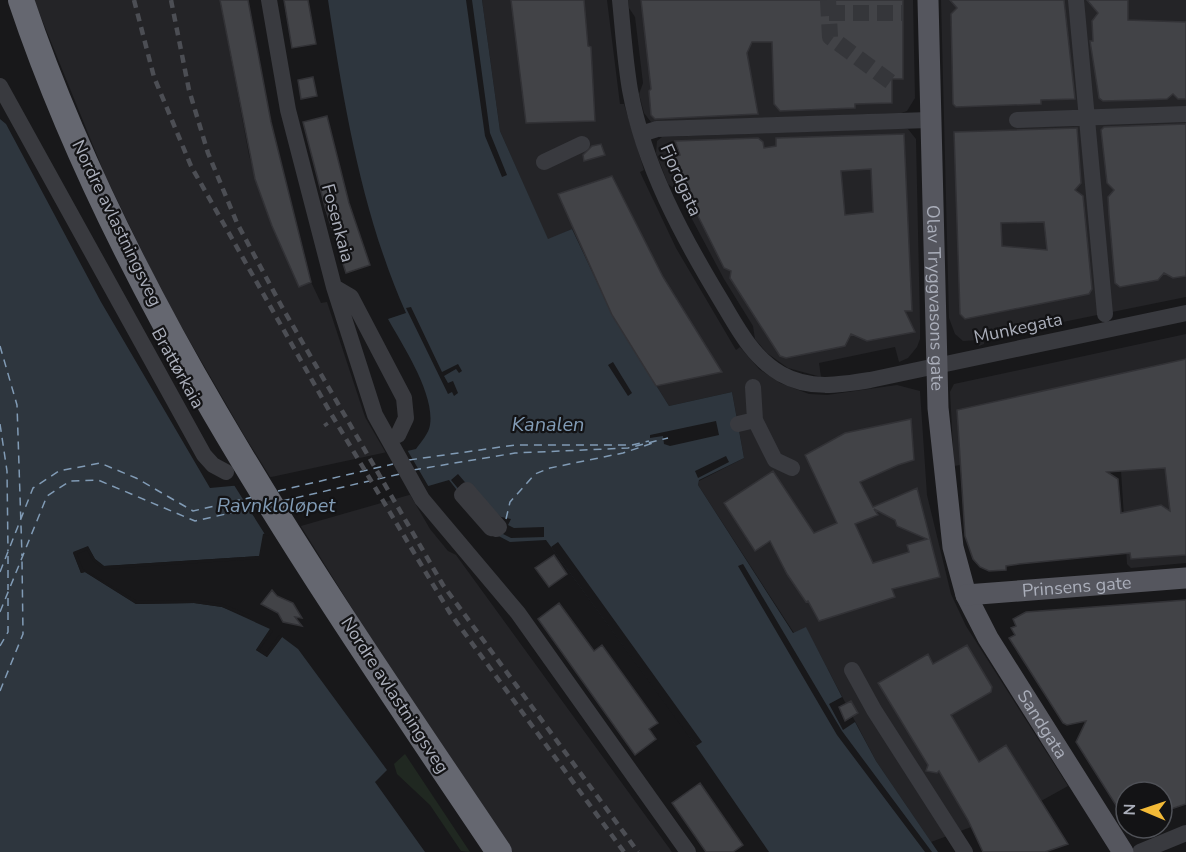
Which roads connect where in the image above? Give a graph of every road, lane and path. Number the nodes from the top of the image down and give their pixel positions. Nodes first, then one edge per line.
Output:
1 (21, 0) edge
2 (269, 0) edge
3 (620, 0) edge
4 (928, 0) edge
5 (1076, 0) edge
6 (0, 86) edge
7 (1186, 114) edge
8 (1088, 118) junction
9 (929, 120) junction
10 (1017, 120) dead end
11 (641, 134) junction
12 (582, 144) dead end
13 (544, 162) dead end
14 (334, 287) junction
15 (1186, 313) edge
16 (1105, 314) dead end
17 (759, 356) joint
18 (936, 366) junction
19 (753, 387) dead end
20 (755, 420) junction
21 (738, 424) dead end
22 (398, 435) dead end
23 (792, 468) dead end
24 (226, 472) dead end
25 (1186, 578) edge
26 (966, 595) junction
27 (852, 670) dead end
28 (1186, 833) edge
29 (499, 852) edge
30 (688, 852) edge
31 (965, 852) edge
32 (1123, 852) edge
33 (1140, 852) edge

1 - 29 highway, Nordre avlastningsveg
2 - 14 street, Fosenkaia
3 - 11 street, Fjordgata
4 - 9 main road, Olav Tryggvasons gate
5 - 8 street
6 - 24 street, Brattørkaia
7 - 8 street
8 - 10 street
8 - 16 street
9 - 11 street
9 - 18 main road, Olav Tryggvasons gate
11 - 17 street, Fjordgata
12 - 13 street
14 - 22 street, Fosenkaia
14 - 30 street
15 - 18 street, Munkegata
17 - 18 street, Munkegata
18 - 26 main road, Olav Tryggvasons gate
19 - 20 street
20 - 21 street
20 - 23 street
25 - 26 main road, Prinsens gate
26 - 32 main road, Sandgata
27 - 31 street
28 - 33 street

